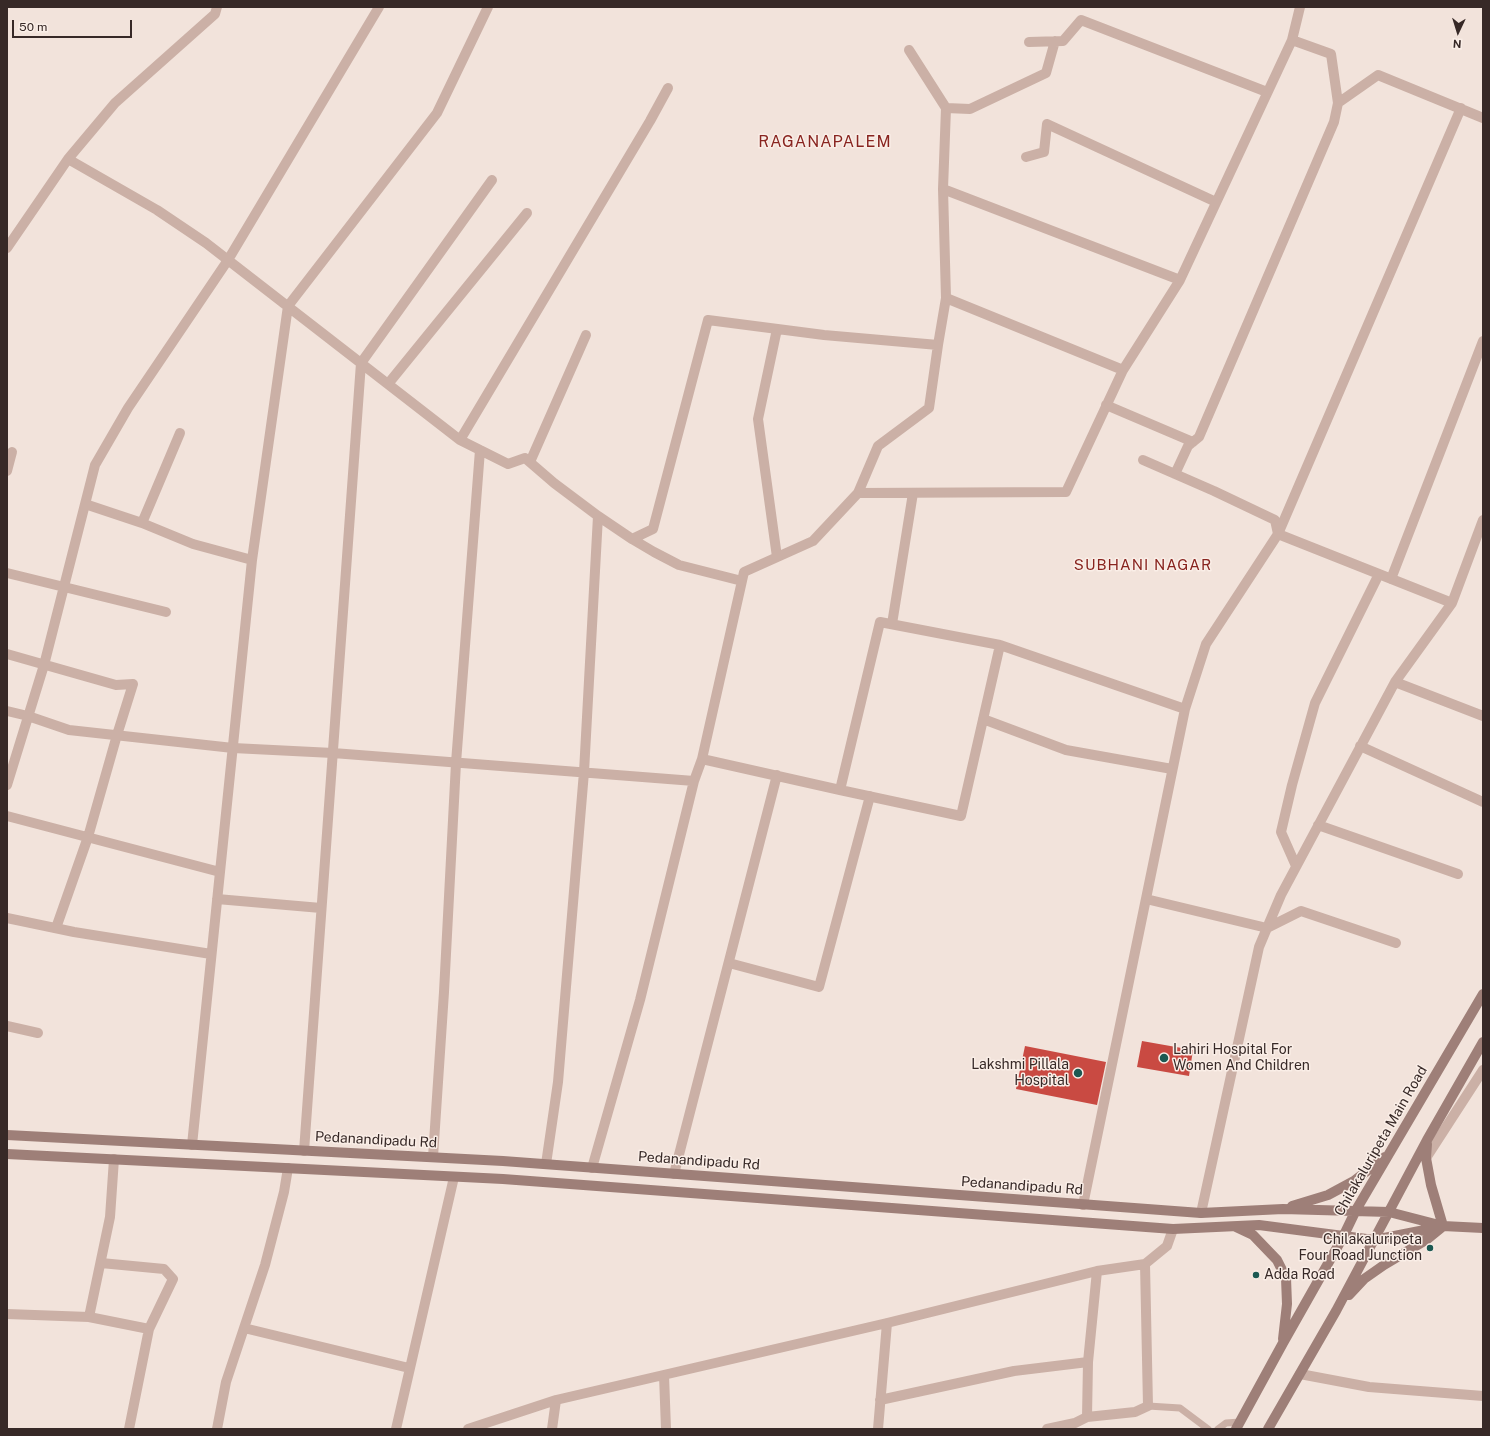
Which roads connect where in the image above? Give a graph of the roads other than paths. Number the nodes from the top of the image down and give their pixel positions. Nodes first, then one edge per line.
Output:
1 (217, 7) edge
2 (379, 7) edge
3 (488, 7) edge
4 (1300, 7) edge
5 (1292, 40) junction
6 (1055, 41) junction
7 (1029, 42) dead end
8 (909, 50) dead end
9 (668, 88) dead end
10 (1268, 92) junction
11 (1338, 103) junction
12 (946, 108) junction
13 (1461, 108) junction
14 (1483, 118) edge
15 (1026, 157) dead end
16 (68, 159) junction
17 (492, 180) dead end
18 (942, 189) junction
19 (1216, 202) junction
20 (527, 213) dead end
21 (7, 248) edge
22 (228, 260) junction
23 (1180, 280) junction
24 (946, 298) junction
25 (288, 306) junction
26 (778, 329) junction
27 (586, 335) dead end
28 (1483, 341) edge
29 (938, 344) junction
30 (361, 363) junction
31 (1122, 370) junction
32 (388, 384) junction
33 (1106, 405) junction
34 (180, 433) dead end
35 (460, 440) junction
36 (1193, 442) junction
37 (480, 450) junction
38 (12, 452) dead end
39 (1143, 460) dead end
40 (530, 462) junction
41 (7, 471) edge
42 (1175, 474) junction
43 (858, 493) junction
44 (912, 493) junction
45 (85, 504) junction
46 (598, 516) junction
47 (142, 523) junction
48 (1483, 523) edge
49 (1278, 534) junction
50 (632, 539) junction
51 (777, 557) junction
52 (252, 560) junction
53 (7, 573) edge
54 (1379, 574) junction
55 (1391, 579) junction
56 (742, 581) junction
57 (64, 587) junction
58 (1452, 603) junction
59 (166, 612) dead end
60 (892, 624) junction
61 (1000, 645) junction
62 (7, 654) edge
63 (44, 665) junction
64 (1395, 682) junction
65 (1184, 710) junction
66 (7, 711) edge
67 (28, 716) junction
68 (1483, 716) edge
69 (984, 719) junction
70 (116, 735) junction
71 (1360, 746) junction
72 (233, 748) junction
73 (333, 753) junction
74 (702, 759) junction
75 (456, 762) junction
76 (1172, 769) junction
77 (584, 772) junction
78 (776, 775) junction
79 (694, 781) junction
80 (7, 785) edge
81 (840, 790) junction
82 (870, 796) junction
83 (1483, 802) edge
84 (7, 816) edge
85 (1318, 825) junction
86 (88, 837) junction
87 (1296, 866) junction
88 (220, 872) junction
89 (1458, 874) dead end
90 (217, 899) junction
91 (1146, 899) junction
92 (321, 908) junction
93 (7, 918) edge
94 (56, 928) junction
95 (1267, 928) junction
96 (1396, 943) dead end
97 (211, 954) junction
98 (729, 963) junction
99 (1483, 994) edge
100 (7, 1026) edge
101 (38, 1033) dead end
102 (1483, 1042) edge
103 (1483, 1070) edge
104 (7, 1135) edge
105 (1428, 1140) junction
106 (192, 1145) junction
107 (304, 1150) junction
108 (7, 1154) edge
109 (1388, 1154) junction
110 (433, 1157) junction
111 (1426, 1158) junction
112 (114, 1159) junction
113 (546, 1164) junction
114 (288, 1168) junction
115 (592, 1168) junction
116 (674, 1174) junction
117 (454, 1177) junction
118 (1083, 1204) junction
119 (1282, 1209) junction
120 (1356, 1210) junction
121 (1389, 1212) junction
122 (1201, 1213) junction
123 (1235, 1226) junction
124 (1444, 1226) junction
125 (1483, 1228) edge
126 (1173, 1229) junction
127 (1343, 1237) junction
128 (1374, 1240) junction
129 (101, 1263) junction
130 (1145, 1264) junction
131 (1097, 1271) junction
132 (1336, 1311) junction
133 (7, 1314) edge
134 (89, 1317) junction
135 (887, 1323) junction
136 (244, 1328) junction
137 (149, 1329) junction
138 (1283, 1343) junction
139 (1088, 1362) junction
140 (410, 1368) junction
141 (1300, 1374) junction
142 (664, 1375) junction
143 (1483, 1396) edge
144 (556, 1400) junction
145 (880, 1400) junction
146 (1148, 1406) junction
147 (1087, 1417) junction
148 (1238, 1426) edge
149 (129, 1429) edge
150 (217, 1429) edge
151 (396, 1429) edge
152 (468, 1429) edge
153 (552, 1429) edge
154 (666, 1429) edge
155 (878, 1429) edge
156 (1047, 1429) edge
157 (1208, 1429) edge
158 (1218, 1429) edge
159 (1268, 1429) edge

1 - 16 street
2 - 22 street
3 - 25 street
4 - 5 street
5 - 10 street
5 - 11 street
6 - 7 street
6 - 10 street
6 - 12 street
8 - 12 street
9 - 35 street
10 - 19 street
11 - 13 street
11 - 36 street
12 - 18 street
13 - 14 street
13 - 49 street
15 - 19 street
16 - 21 street
16 - 22 street
17 - 30 street
18 - 23 street
18 - 24 street
19 - 23 street
20 - 32 street
22 - 25 street
22 - 45 street
23 - 31 street
24 - 29 street
24 - 31 street
25 - 30 street
25 - 52 street
26 - 29 street
26 - 50 street
26 - 51 street
27 - 40 street
28 - 55 street
29 - 43 street
30 - 32 street
30 - 73 street
31 - 33 street
32 - 35 street
33 - 36 street
33 - 44 street
34 - 47 street
35 - 37 street
36 - 42 street
37 - 40 street
37 - 75 street
38 - 41 street
39 - 42 street
40 - 46 street
42 - 49 street
43 - 44 street
43 - 51 street
44 - 60 street
45 - 47 street
45 - 57 street
46 - 50 street
46 - 77 street
47 - 52 street
48 - 58 street
49 - 54 street
49 - 65 street
50 - 56 street
51 - 56 street
52 - 72 street
53 - 57 street
54 - 55 street
54 - 87 street
55 - 58 street
56 - 74 street
57 - 59 street
57 - 63 street
58 - 64 street
60 - 61 street
60 - 81 street
61 - 65 street
61 - 69 street
62 - 63 street
63 - 67 street
63 - 70 street
64 - 68 street
64 - 71 street
65 - 76 street
66 - 67 street
67 - 70 street
67 - 80 street
69 - 76 street
69 - 82 street
70 - 72 street
70 - 86 street
71 - 83 street
71 - 85 street
72 - 73 street
72 - 88 street
73 - 75 street
73 - 92 street
74 - 78 street
74 - 79 street
75 - 77 street
75 - 110 street
76 - 91 street
77 - 79 street
77 - 113 street
78 - 81 street
78 - 98 street
79 - 115 street
81 - 82 street
82 - 98 street
84 - 86 street
85 - 87 street
85 - 89 street
86 - 88 street
86 - 94 street
87 - 95 street
88 - 90 street
90 - 92 street
90 - 97 street
91 - 95 street
91 - 118 street
92 - 107 street
93 - 94 street
94 - 97 street
95 - 96 street
95 - 122 street
97 - 106 street
98 - 116 street
99 - 109 main road, Chilakaluripeta Main Road
100 - 101 street
102 - 105 main road
103 - 111 street
104 - 106 main road, Pedanandipadu Rd
105 - 111 main road
105 - 121 main road
106 - 107 main road, Pedanandipadu Rd
107 - 110 main road, Pedanandipadu Rd
108 - 112 main road
109 - 119 main road
109 - 120 main road, Chilakaluripeta Main Road
110 - 113 main road, Pedanandipadu Rd
111 - 124 main road
112 - 114 main road
112 - 129 street
113 - 115 main road, Pedanandipadu Rd
114 - 117 main road
114 - 136 street
115 - 116 main road, Pedanandipadu Rd
116 - 118 main road, Pedanandipadu Rd
117 - 126 main road
117 - 140 street
118 - 122 main road, Pedanandipadu Rd
119 - 120 main road, Pedanandipadu Rd
119 - 122 main road, Pedanandipadu Rd
120 - 121 main road, Pedanandipadu Rd
120 - 127 main road, Chilakaluripeta Main Road
121 - 124 main road, Pedanandipadu Rd
121 - 128 main road
123 - 126 main road
123 - 127 main road
123 - 138 main road
124 - 125 main road
124 - 128 main road
124 - 132 main road
126 - 130 street
127 - 128 main road
127 - 138 main road, Chilakaluripeta Main Road
128 - 132 main road
129 - 134 street
129 - 137 street
130 - 131 street
130 - 146 street
131 - 135 street
131 - 139 street
132 - 141 main road
133 - 134 street
134 - 137 street
135 - 142 street
135 - 145 street
136 - 140 street
136 - 150 street
137 - 149 street
138 - 148 main road, Chilakaluripeta Main Road
139 - 145 street
139 - 147 street
140 - 151 street
141 - 143 street
141 - 159 main road
142 - 144 street
142 - 154 street
144 - 152 street
144 - 153 street
145 - 155 street
146 - 147 street
146 - 157 lane
147 - 156 street
148 - 158 lane

